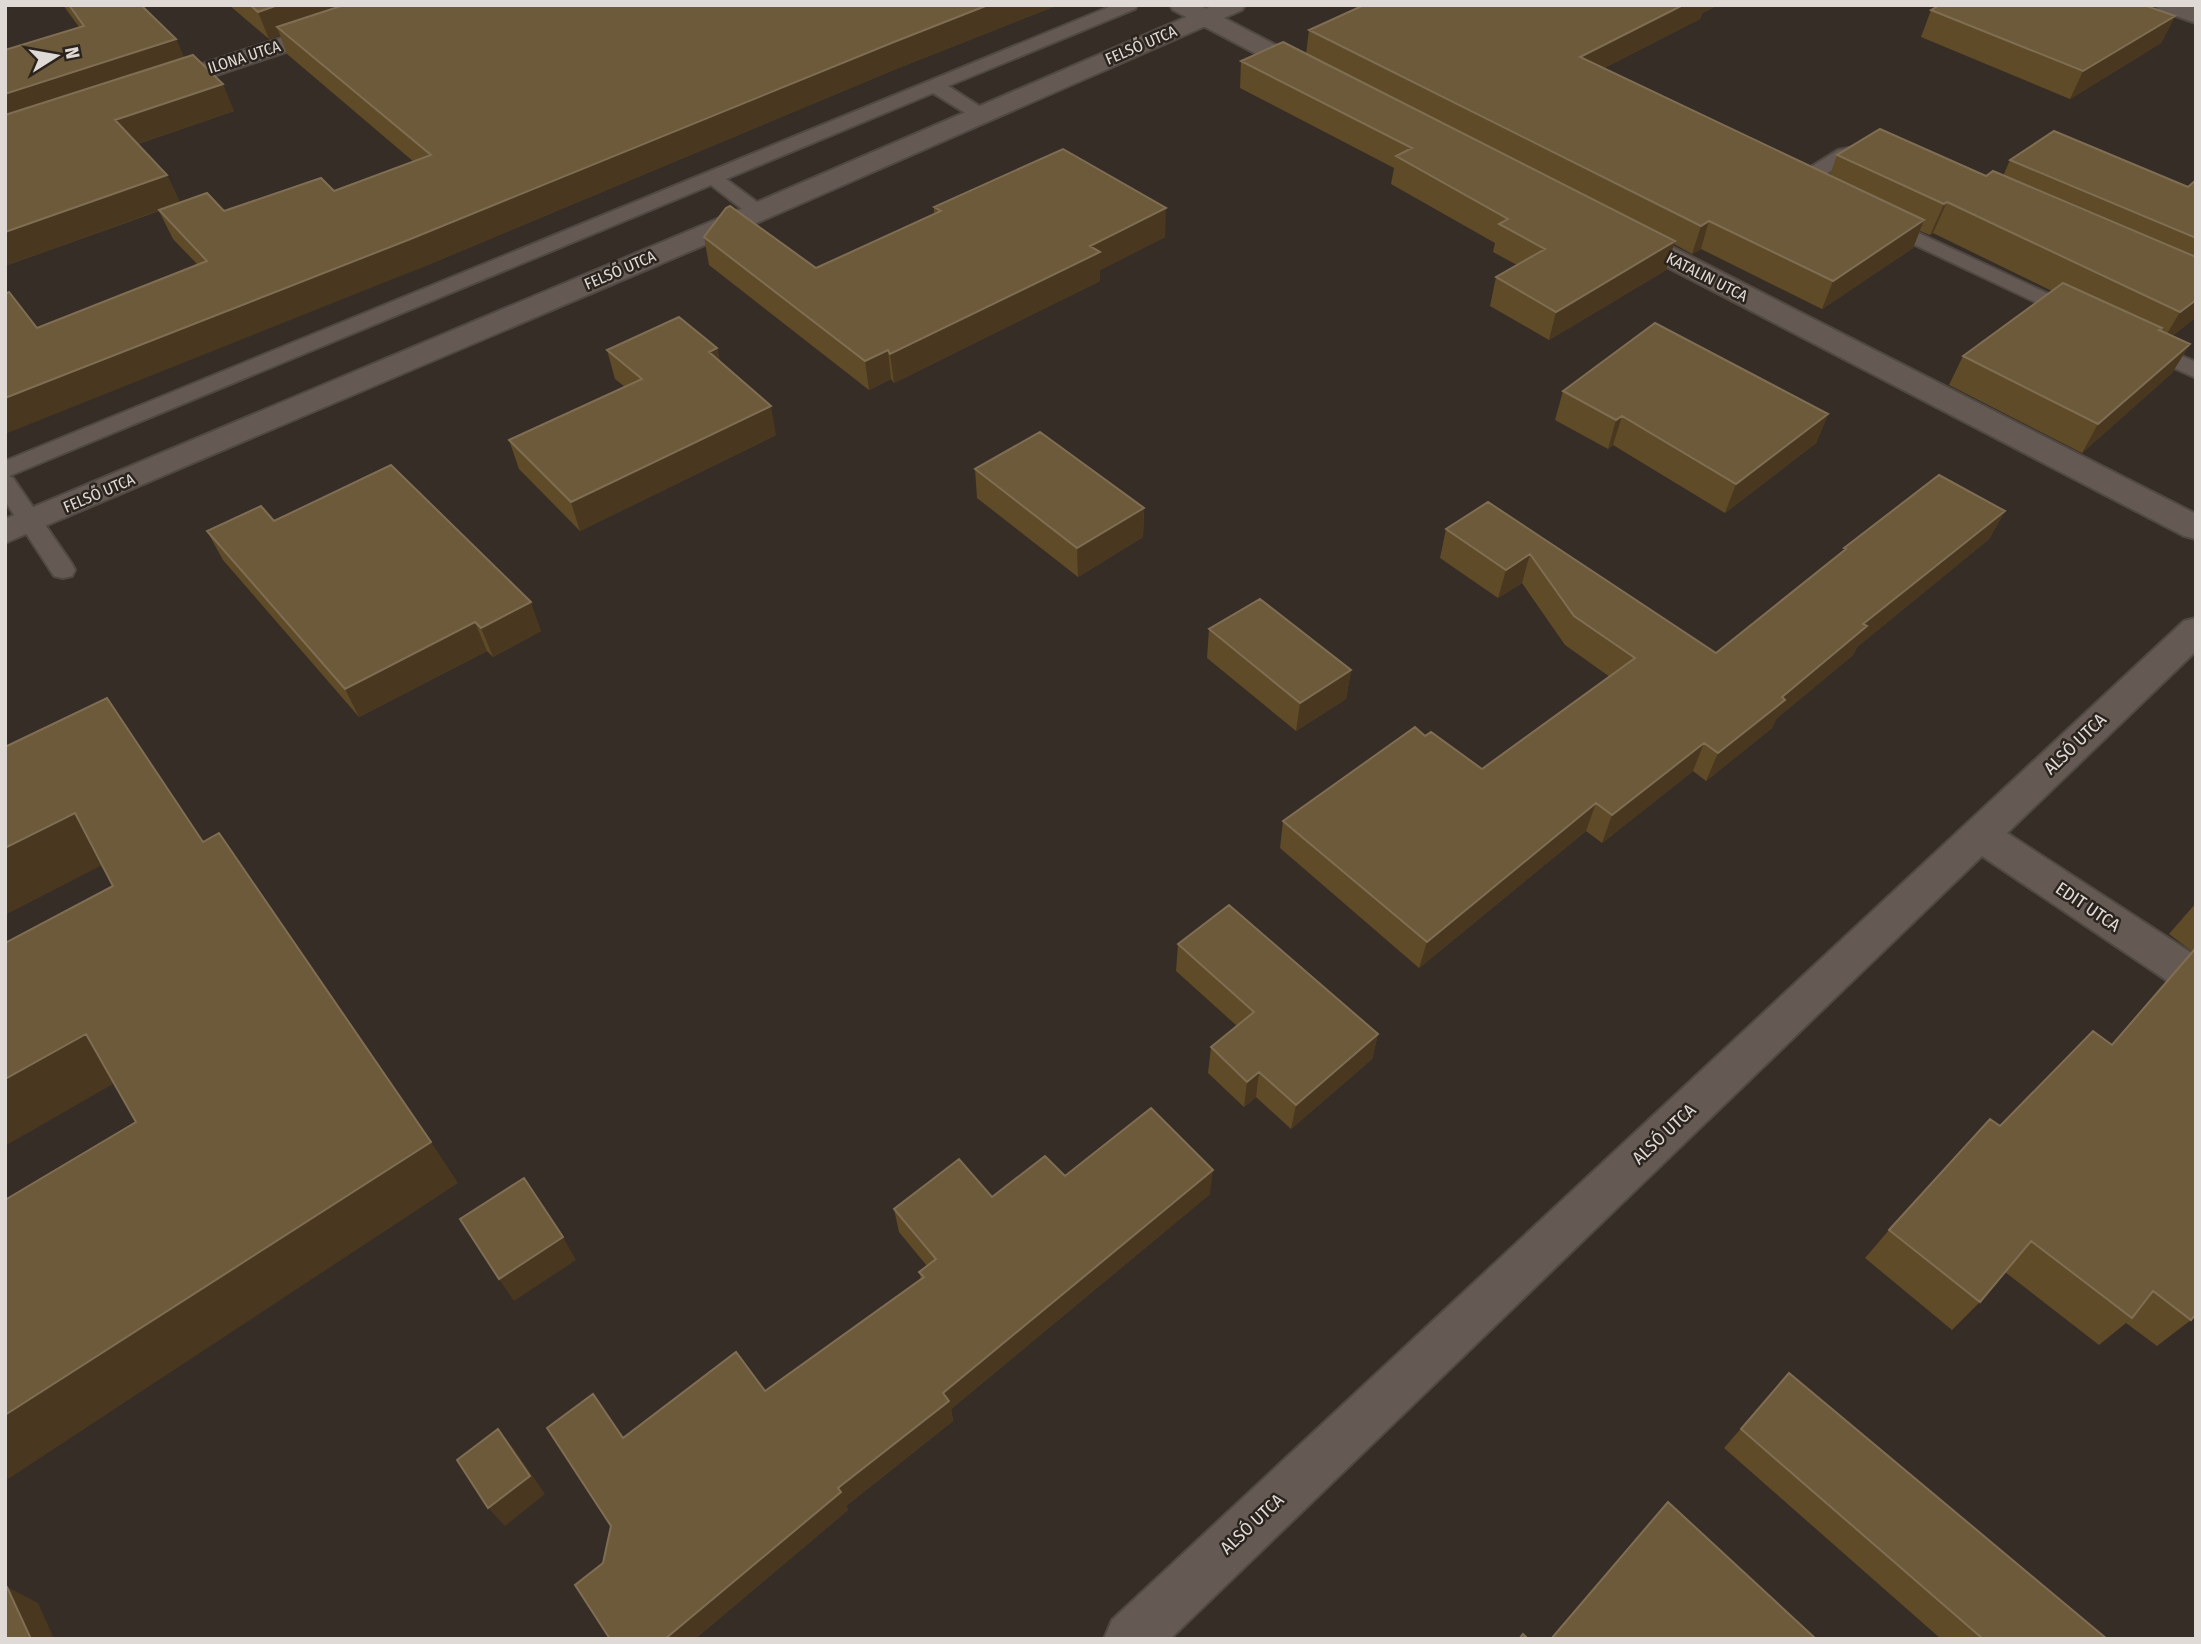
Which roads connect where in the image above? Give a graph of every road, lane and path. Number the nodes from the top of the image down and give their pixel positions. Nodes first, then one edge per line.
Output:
1 (404, 5) edge
2 (1129, 5) edge
3 (1234, 5) edge
4 (2166, 5) edge
5 (1193, 12) edge
6 (2196, 16) edge
7 (933, 85) junction
8 (1339, 88) edge
9 (136, 94) edge
10 (981, 115) junction
11 (1894, 156) edge
12 (710, 176) junction
13 (1838, 202) edge
14 (758, 212) junction
15 (1863, 214) edge
16 (1598, 220) edge
17 (2089, 320) edge
18 (2127, 338) edge
19 (2196, 371) edge
20 (5, 470) edge
21 (5, 483) edge
22 (31, 521) junction
23 (2196, 528) edge
24 (5, 532) edge
25 (63, 570) dead end
26 (2196, 630) edge
27 (1980, 835) junction
28 (2196, 978) edge
29 (1131, 1639) edge

1 - 9 street, ILONA UTCA
2 - 7 lane
3 - 5 street, FELSŐ UTCA
4 - 6 street
5 - 8 street
5 - 10 street, FELSŐ UTCA
7 - 10 lane
7 - 12 lane
10 - 14 street, FELSŐ UTCA
11 - 13 lane
12 - 14 lane
12 - 20 lane
14 - 22 street, FELSŐ UTCA
15 - 17 lane
16 - 23 street, KATALIN UTCA
18 - 19 lane
21 - 22 lane
22 - 24 street, FELSŐ UTCA
22 - 25 lane
26 - 27 street, ALSÓ UTCA
27 - 28 street, EDIT UTCA
27 - 29 street, ALSÓ UTCA

